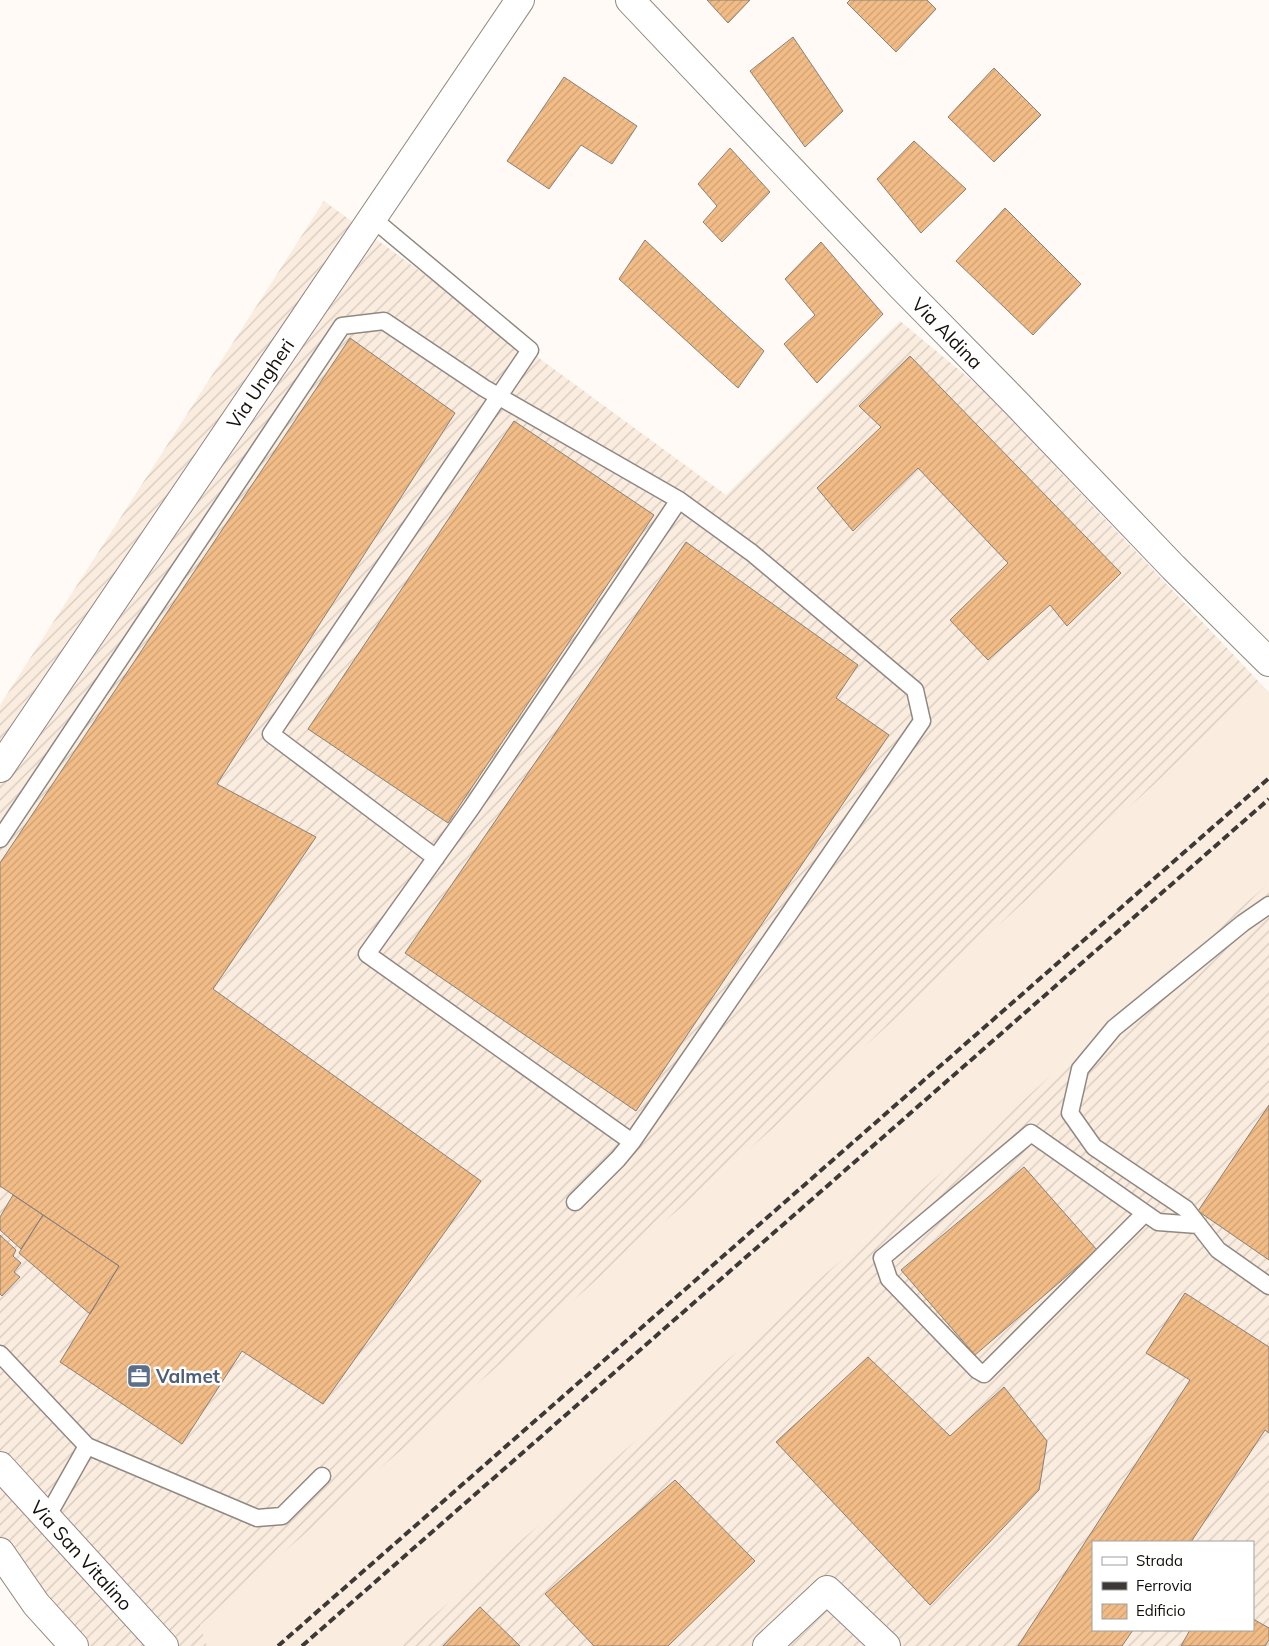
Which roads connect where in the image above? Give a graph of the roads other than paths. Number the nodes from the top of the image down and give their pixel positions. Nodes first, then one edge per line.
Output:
1 (520, 0) edge
2 (630, 0) edge
3 (372, 218) junction
4 (499, 396) junction
5 (678, 500) junction
6 (1269, 662) edge
7 (0, 768) edge
8 (0, 840) edge
9 (436, 858) junction
10 (1269, 905) edge
11 (632, 1142) junction
12 (575, 1202) dead end
13 (1145, 1213) junction
14 (1198, 1225) junction
15 (1269, 1286) edge
16 (0, 1354) edge
17 (87, 1446) junction
18 (0, 1466) edge
19 (322, 1476) dead end
20 (46, 1517) junction
21 (0, 1552) edge
22 (74, 1646) edge
23 (164, 1646) edge
24 (767, 1646) edge
25 (886, 1646) edge

1 - 3 street, Via Ungheri
2 - 6 street, Via Aldina
3 - 4 lane
3 - 7 street, Via Ungheri
4 - 5 lane
4 - 8 lane
4 - 9 lane
5 - 9 lane
5 - 11 lane
9 - 11 lane
10 - 14 lane
11 - 12 lane
13 - 13 lane
13 - 14 lane
14 - 15 lane
16 - 17 lane
17 - 19 lane
17 - 20 lane
18 - 20 street, Via San Vitalino
20 - 23 street, Via San Vitalino
21 - 22 street
24 - 25 street

